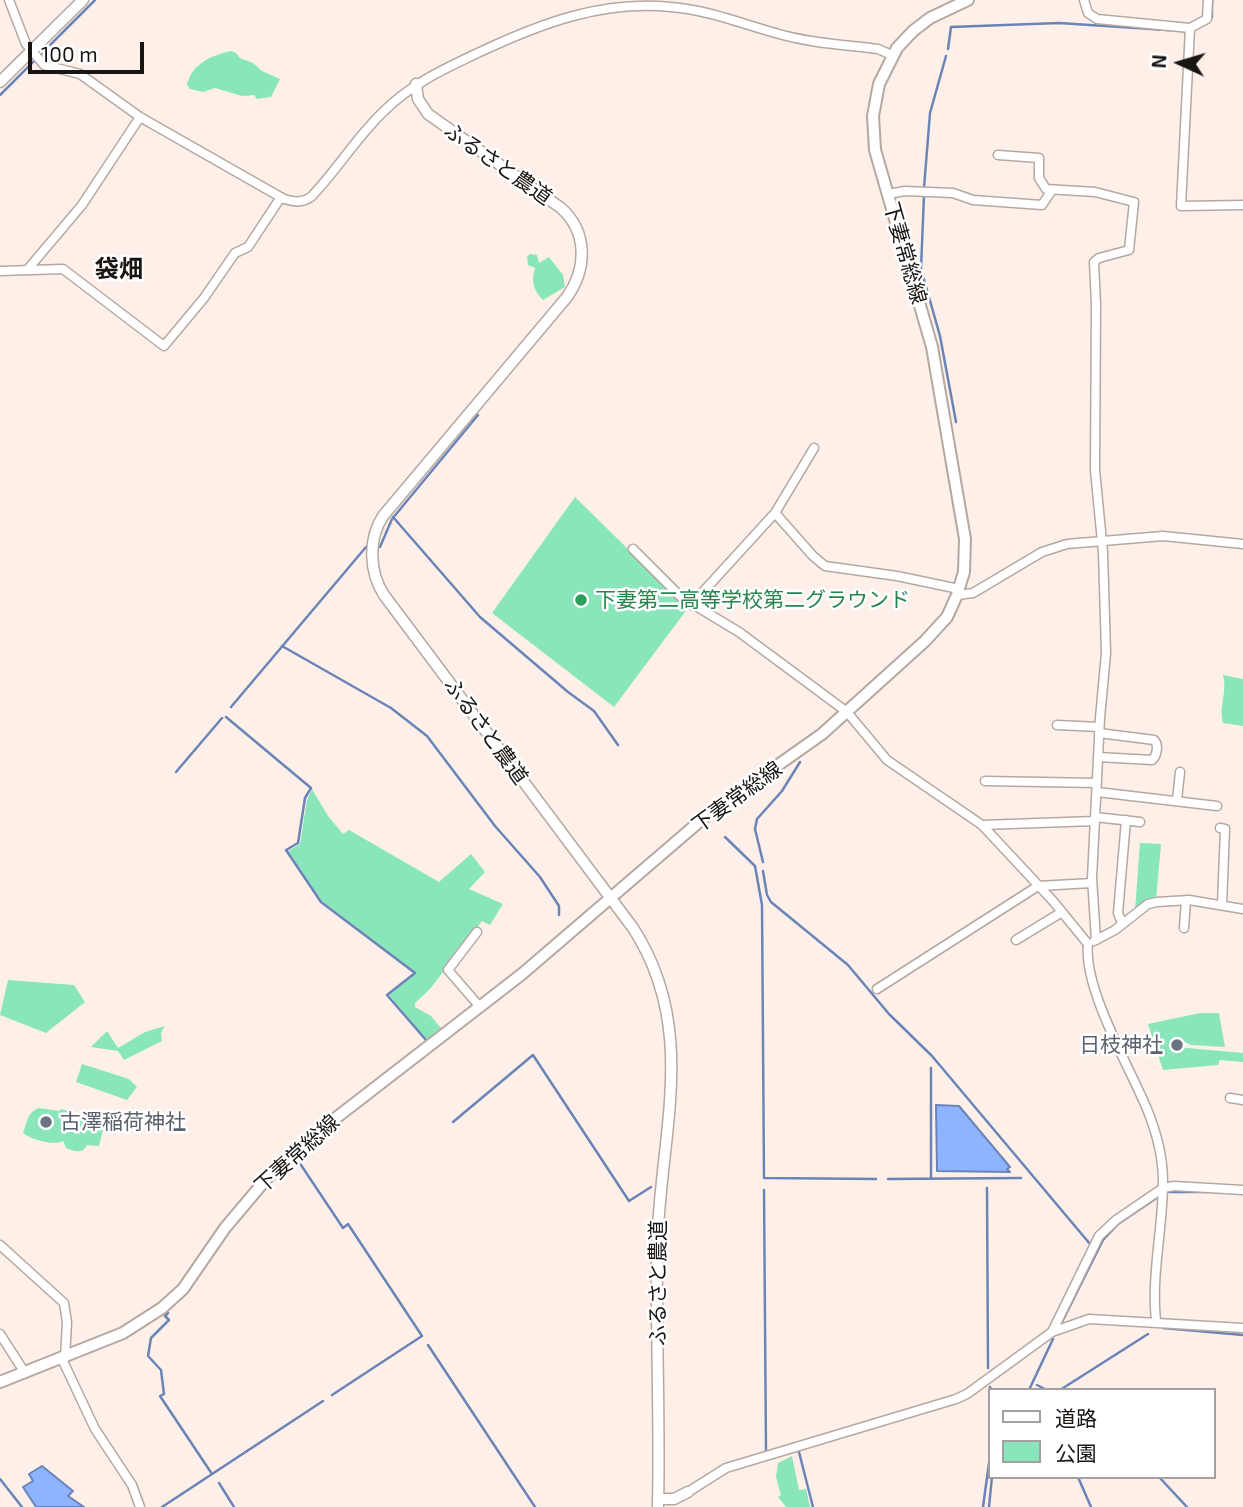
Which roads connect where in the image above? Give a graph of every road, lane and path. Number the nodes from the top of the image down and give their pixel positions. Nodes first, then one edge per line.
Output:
1 (9, 0) edge
2 (83, 0) edge
3 (968, 0) edge
4 (1084, 0) edge
5 (1208, 0) edge
6 (947, 5) edge
7 (1190, 28) junction
8 (35, 55) junction
9 (892, 55) junction
10 (0, 82) edge
11 (416, 84) junction
12 (140, 117) junction
13 (998, 155) dead end
14 (1052, 190) junction
15 (888, 194) junction
16 (281, 197) junction
17 (1243, 205) edge
18 (28, 269) junction
19 (0, 271) edge
20 (814, 448) dead end
21 (775, 513) junction
22 (1101, 540) junction
23 (1243, 544) edge
24 (633, 549) dead end
25 (958, 592) junction
26 (691, 604) junction
27 (847, 712) junction
28 (1057, 725) dead end
29 (1099, 730) junction
30 (1098, 757) junction
31 (1180, 772) dead end
32 (985, 781) dead end
33 (1097, 788) junction
34 (1177, 800) junction
35 (1217, 806) dead end
36 (1095, 819) junction
37 (1126, 820) junction
38 (1140, 822) dead end
39 (982, 825) junction
40 (1220, 828) dead end
41 (1093, 883) junction
42 (1038, 886) junction
43 (611, 898) junction
44 (1186, 900) junction
45 (1222, 905) junction
46 (1243, 909) edge
47 (1062, 912) junction
48 (1122, 923) junction
49 (1184, 928) dead end
50 (477, 932) dead end
51 (1016, 940) dead end
52 (1092, 942) junction
53 (877, 989) dead end
54 (480, 1007) junction
55 (1230, 1098) dead end
56 (1243, 1100) edge
57 (1163, 1188) junction
58 (1243, 1190) edge
59 (0, 1245) edge
60 (1156, 1321) junction
61 (1243, 1328) edge
62 (1052, 1332) junction
63 (0, 1334) edge
64 (63, 1358) junction
65 (25, 1373) junction
66 (0, 1382) edge
67 (688, 1492) joint
68 (658, 1503) edge
69 (140, 1507) edge

1 - 8 street
2 - 8 street
3 - 6 main road, 下妻常総線
4 - 7 street
5 - 7 street
6 - 9 main road, 下妻常総線
7 - 17 street
8 - 10 street
8 - 12 street
9 - 11 street
9 - 15 main road, 下妻常総線
11 - 16 street
11 - 43 street, ふるさと農道
12 - 16 street
12 - 18 street
13 - 14 street
14 - 15 street
14 - 22 street
15 - 25 main road, 下妻常総線
16 - 18 street
18 - 19 street
20 - 21 street
21 - 25 street
21 - 26 street
22 - 23 street
22 - 25 street
22 - 29 street
24 - 26 street
25 - 27 main road, 下妻常総線
26 - 27 street
27 - 39 street
27 - 43 main road, 下妻常総線
28 - 29 street
29 - 30 street
29 - 30 street
30 - 33 street
31 - 34 street
32 - 33 street
33 - 34 street
33 - 36 street
34 - 35 street
36 - 37 street
36 - 39 street
36 - 41 street
37 - 38 street
37 - 48 street
39 - 42 street
40 - 45 street
41 - 42 street
41 - 52 street
42 - 47 street
42 - 53 street
43 - 54 main road, 下妻常総線
43 - 68 street, ふるさと農道
44 - 45 street
44 - 48 street
44 - 49 street
45 - 46 street
47 - 51 street
47 - 52 street
48 - 52 street
50 - 54 street
52 - 57 street
54 - 64 main road, 下妻常総線
55 - 56 street
57 - 58 street
57 - 60 street
57 - 62 street
59 - 64 street
60 - 61 street
60 - 62 street
62 - 67 street
63 - 65 street
64 - 65 main road, 下妻常総線
64 - 69 street
65 - 66 main road, 下妻常総線
67 - 68 street

